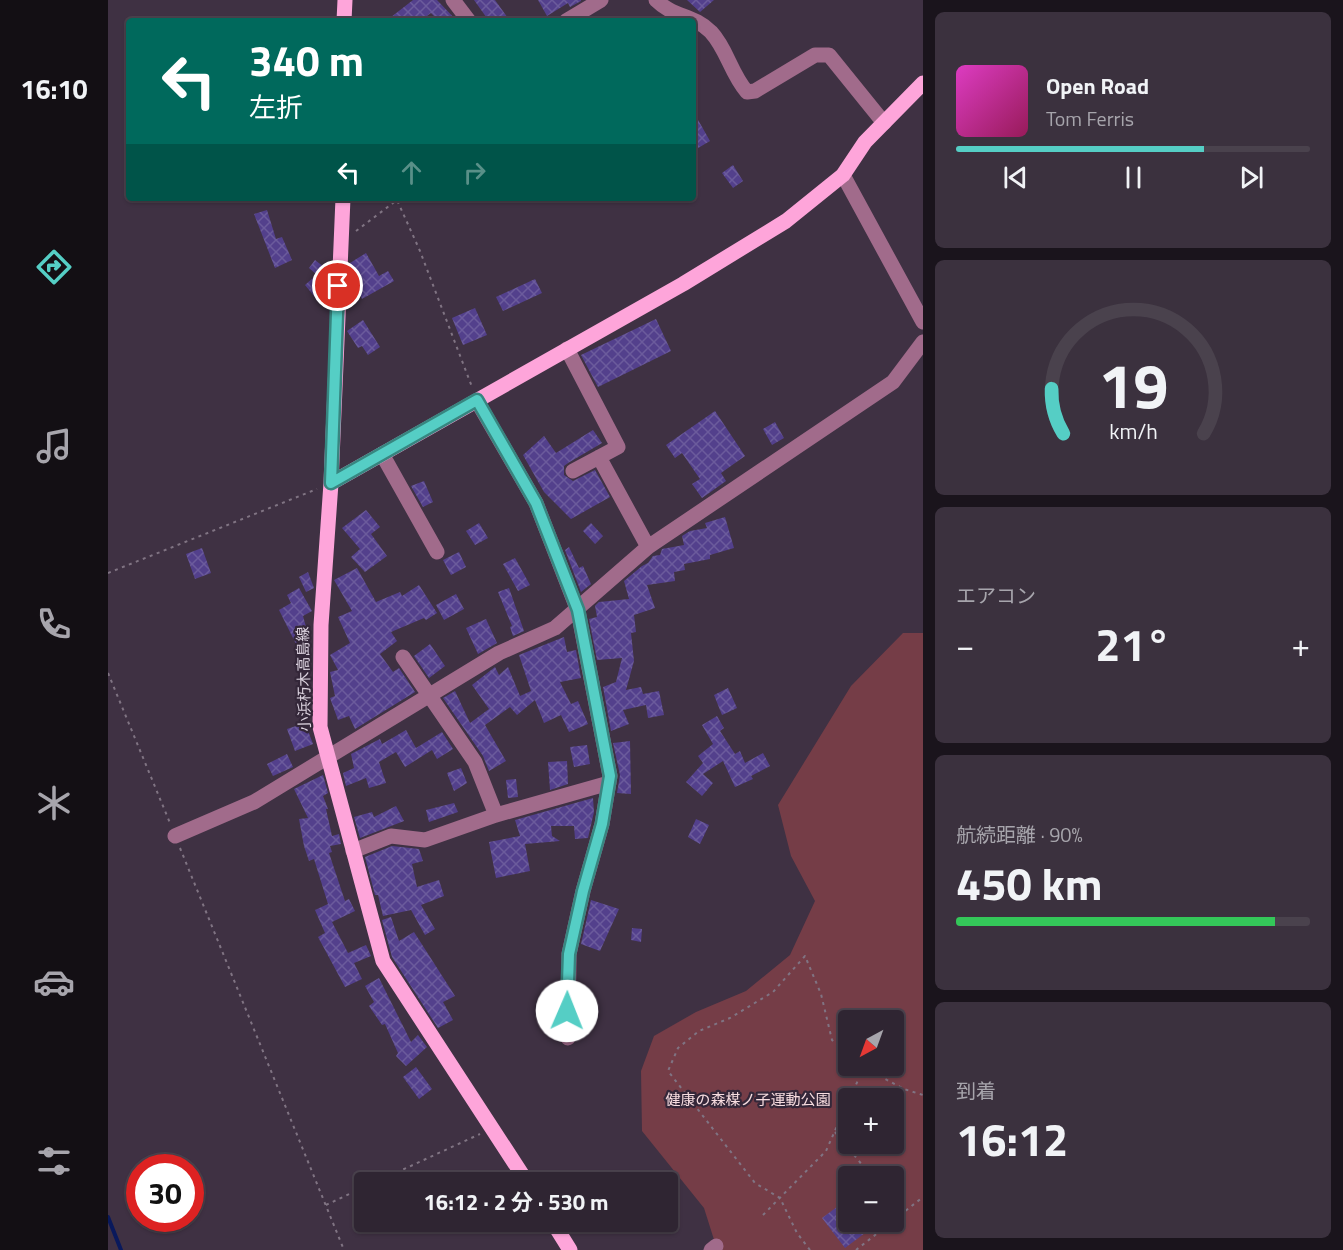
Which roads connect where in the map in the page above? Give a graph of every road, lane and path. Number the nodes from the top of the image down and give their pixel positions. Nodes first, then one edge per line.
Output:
1 (345, 0) edge
2 (453, 0) edge
3 (601, 0) edge
4 (656, 0) edge
5 (344, 18) edge
6 (467, 18) edge
7 (571, 18) edge
8 (688, 18) edge
9 (696, 21) edge
10 (923, 83) edge
11 (884, 123) junction
12 (843, 175) junction
13 (343, 201) edge
14 (396, 201) edge
15 (397, 201) edge
16 (340, 243) junction
17 (923, 322) edge
18 (923, 342) edge
19 (567, 350) junction
20 (477, 400) junction
21 (382, 454) junction
22 (599, 457) junction
23 (573, 471) dead end
24 (331, 483) junction
25 (648, 547) junction
26 (437, 552) dead end
27 (108, 573) edge
28 (578, 610) junction
29 (403, 657) dead end
30 (108, 673) edge
31 (430, 696) junction
32 (328, 758) junction
33 (609, 783) junction
34 (496, 815) junction
35 (175, 836) junction
36 (353, 851) junction
37 (568, 1038) dead end
38 (838, 1046) edge
39 (879, 1076) edge
40 (923, 1095) edge
41 (838, 1125) edge
42 (493, 1128) junction
43 (835, 1132) junction
44 (863, 1166) edge
45 (398, 1172) edge
46 (521, 1172) edge
47 (354, 1192) edge
48 (923, 1197) edge
49 (780, 1198) junction
50 (326, 1205) junction
51 (904, 1212) edge
52 (763, 1215) dead end
53 (559, 1232) edge
54 (879, 1232) edge
55 (344, 1250) edge
56 (570, 1250) edge
57 (810, 1250) edge
58 (856, 1250) edge

1 - 5 main road
2 - 6 street
3 - 7 street
4 - 8 street
9 - 11 street
10 - 11 main road
11 - 12 main road
12 - 17 street
12 - 19 main road
13 - 16 main road, 小浜朽木高島線
14 - 16 path
15 - 20 path
16 - 24 main road, 小浜朽木高島線
18 - 25 street
19 - 20 main road
19 - 22 street
20 - 21 main road
20 - 28 street
21 - 24 main road
21 - 26 street
22 - 23 street
22 - 25 street
24 - 27 path
24 - 32 main road, 小浜朽木高島線
25 - 28 street
28 - 31 street
28 - 33 street
29 - 31 street
30 - 35 path
31 - 32 street
31 - 34 street
32 - 35 street
32 - 36 main road, 小浜朽木高島線
33 - 34 street
33 - 37 street
34 - 36 street
35 - 50 path
36 - 42 main road, 小浜朽木高島線
38 - 49 path
39 - 40 path
41 - 43 path
42 - 45 path
42 - 46 main road, 小浜朽木高島線
43 - 44 path
43 - 49 path
47 - 50 path
48 - 51 path
49 - 52 path
49 - 57 path
50 - 55 path
53 - 56 main road
54 - 58 path

